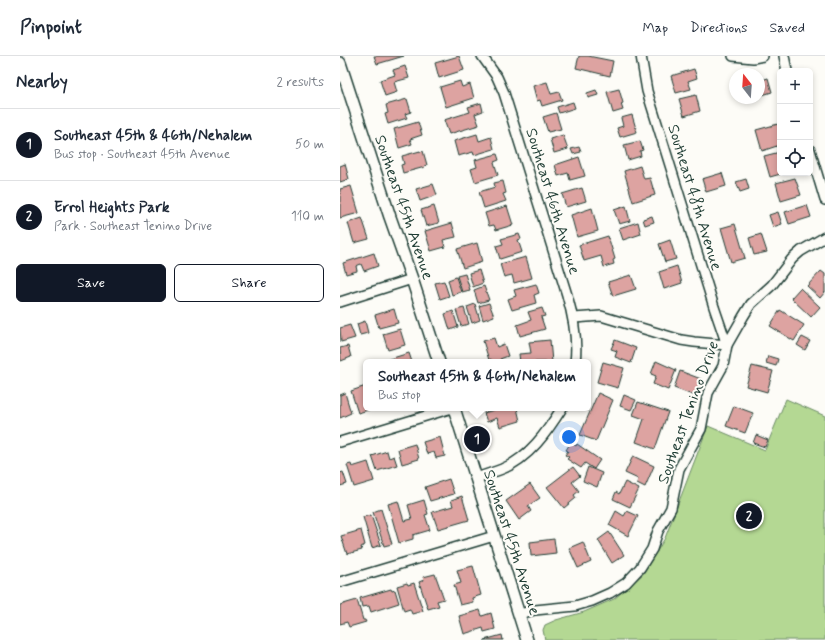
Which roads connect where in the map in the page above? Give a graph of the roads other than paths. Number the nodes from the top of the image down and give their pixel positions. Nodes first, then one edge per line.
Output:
1 (482, 56) edge
2 (641, 56) edge
3 (733, 56) edge
4 (763, 56) edge
5 (784, 56) edge
6 (340, 63) edge
7 (786, 68) edge
8 (813, 160) edge
9 (825, 200) edge
10 (825, 237) edge
11 (412, 279) junction
12 (340, 302) edge
13 (574, 318) junction
14 (727, 345) junction
15 (438, 359) edge
16 (576, 359) edge
17 (443, 411) edge
18 (454, 411) edge
19 (560, 411) edge
20 (340, 442) edge
21 (476, 478) junction
22 (494, 536) junction
23 (340, 582) edge
24 (519, 614) junction
25 (527, 640) edge

1 - 13 street, Southeast 46th Avenue
2 - 14 street, Southeast 48th Avenue
3 - 4 street
5 - 7 street
6 - 11 street, Southeast 45th Avenue
8 - 9 street
10 - 14 street, Southeast Tenino Drive
11 - 12 street
11 - 15 street, Southeast 45th Avenue
13 - 14 street
13 - 16 street, Southeast 46th Avenue
14 - 24 street, Southeast Tenino Drive
17 - 20 street
18 - 21 street, Southeast 45th Avenue
19 - 21 street
21 - 22 street, Southeast 45th Avenue
22 - 23 street
22 - 24 street, Southeast 45th Avenue
24 - 25 street, Southeast 45th Avenue

